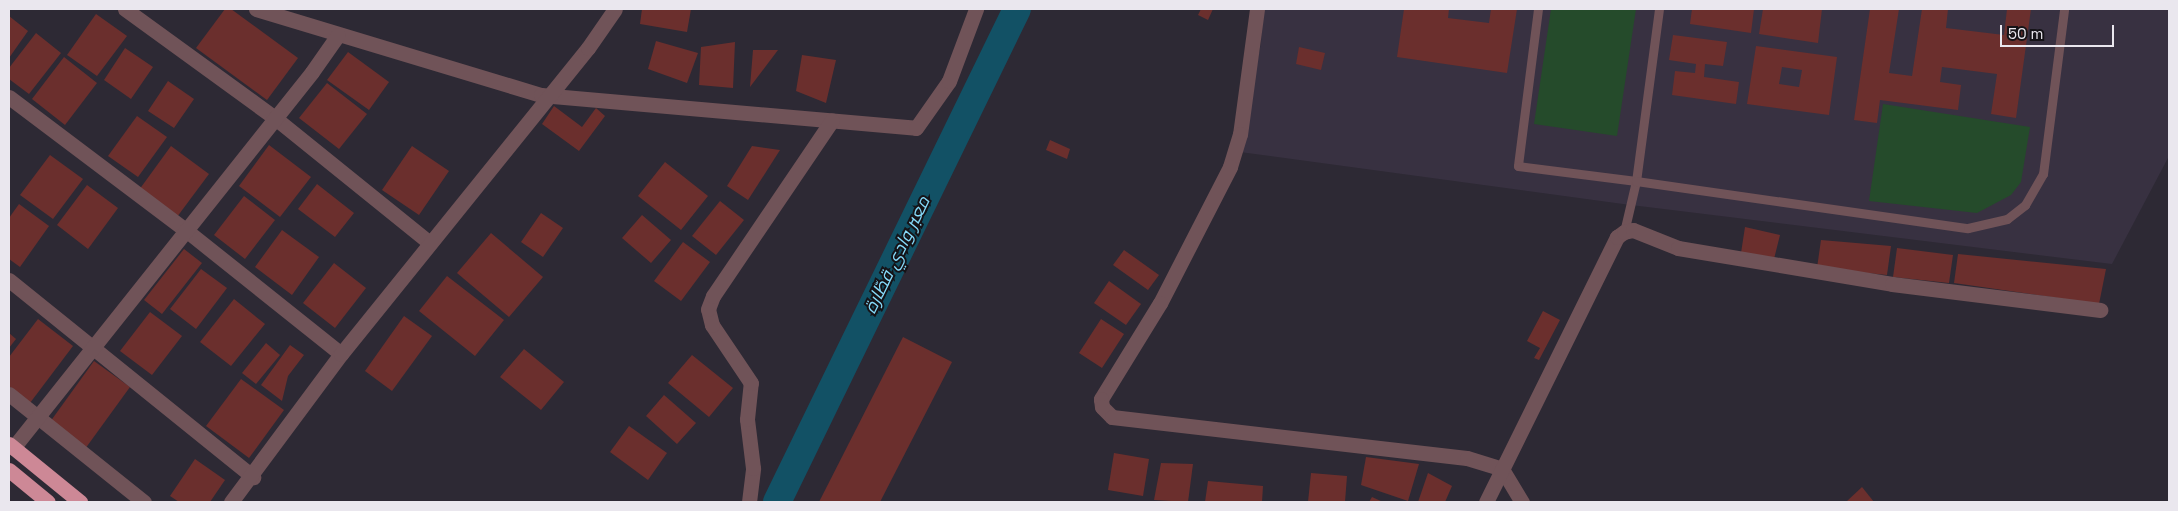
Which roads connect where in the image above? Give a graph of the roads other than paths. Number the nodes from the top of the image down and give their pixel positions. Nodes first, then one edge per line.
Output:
1 (125, 9) edge
2 (256, 9) edge
3 (615, 9) edge
4 (976, 9) edge
5 (1257, 9) edge
6 (1538, 9) edge
7 (1659, 9) edge
8 (2064, 9) edge
9 (338, 35) junction
10 (550, 96) junction
11 (9, 97) edge
12 (275, 118) junction
13 (832, 120) junction
14 (1636, 181) junction
15 (187, 231) junction
16 (1624, 232) junction
17 (430, 243) junction
18 (9, 280) edge
19 (2100, 310) dead end
20 (95, 347) junction
21 (341, 354) junction
22 (9, 394) edge
23 (38, 415) junction
24 (11, 446) edge
25 (1502, 469) junction
26 (9, 470) edge
27 (253, 477) junction
28 (48, 502) edge
29 (80, 502) edge
30 (144, 502) edge
31 (231, 502) edge
32 (749, 502) edge
33 (1486, 502) edge
34 (1522, 502) edge

1 - 12 street
2 - 9 street
3 - 10 street
4 - 13 street
5 - 25 street
6 - 14 lane
7 - 14 lane
8 - 14 lane
9 - 10 street
9 - 12 street
10 - 13 street
10 - 17 street
11 - 15 street
12 - 15 street
12 - 17 street
13 - 32 street
14 - 16 lane
15 - 20 street
15 - 21 street
16 - 19 street
16 - 25 street
17 - 21 street
18 - 20 street
20 - 23 street
20 - 27 street
21 - 27 street
22 - 23 street
23 - 24 street
23 - 30 street
24 - 29 highway
25 - 33 street
25 - 34 street
26 - 28 highway
27 - 31 street

